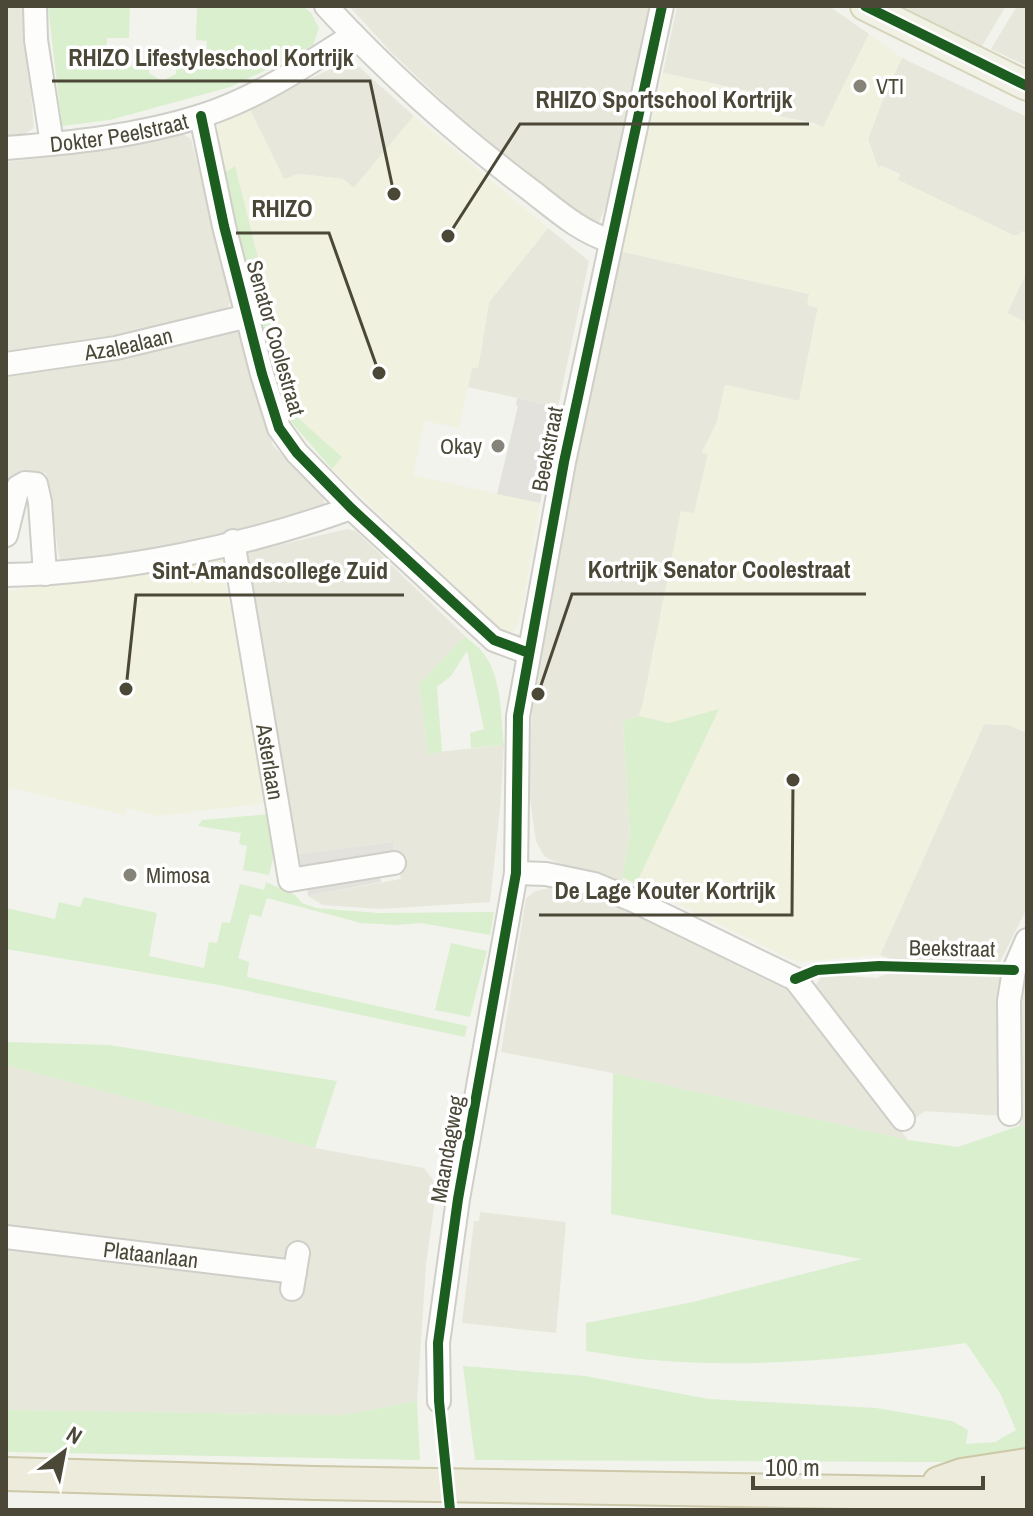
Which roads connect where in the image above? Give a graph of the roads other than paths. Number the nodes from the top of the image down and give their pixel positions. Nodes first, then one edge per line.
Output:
1 (35, 6) edge
2 (326, 6) edge
3 (662, 6) edge
4 (865, 6) edge
5 (353, 35) junction
6 (1027, 86) edge
7 (201, 116) junction
8 (52, 144) junction
9 (6, 148) edge
10 (611, 241) junction
11 (248, 316) junction
12 (6, 364) edge
13 (351, 508) junction
14 (6, 535) edge
15 (233, 541) junction
16 (45, 574) junction
17 (6, 575) edge
18 (529, 653) junction
19 (394, 863) dead end
20 (516, 873) junction
21 (511, 906) joint
22 (1027, 940) edge
23 (1010, 1114) dead end
24 (903, 1119) dead end
25 (6, 1237) edge
26 (295, 1271) dead end
27 (439, 1401) dead end
28 (1027, 1465) edge
29 (6, 1474) edge
30 (905, 1494) junction
31 (1027, 1495) edge

1 - 8 street
2 - 5 street
3 - 10 street, Beekstraat
4 - 6 main road
5 - 7 street, Dokter Peelstraat
5 - 10 street
7 - 8 street, Dokter Peelstraat
7 - 11 street, Senator Coolestraat
8 - 9 street, Dokter Peelstraat
10 - 18 street, Beekstraat
11 - 12 street, Azalealaan
11 - 13 street, Senator Coolestraat
13 - 15 street
13 - 18 street, Senator Coolestraat
14 - 16 street
15 - 16 street
15 - 19 street, Asterlaan
16 - 17 street
18 - 20 street, Beekstraat
20 - 21 street, Beekstraat
20 - 24 street
21 - 27 street, Maandagweg
22 - 23 street
25 - 26 street, Plataanlaan
28 - 30 highway
29 - 30 highway
30 - 31 highway

